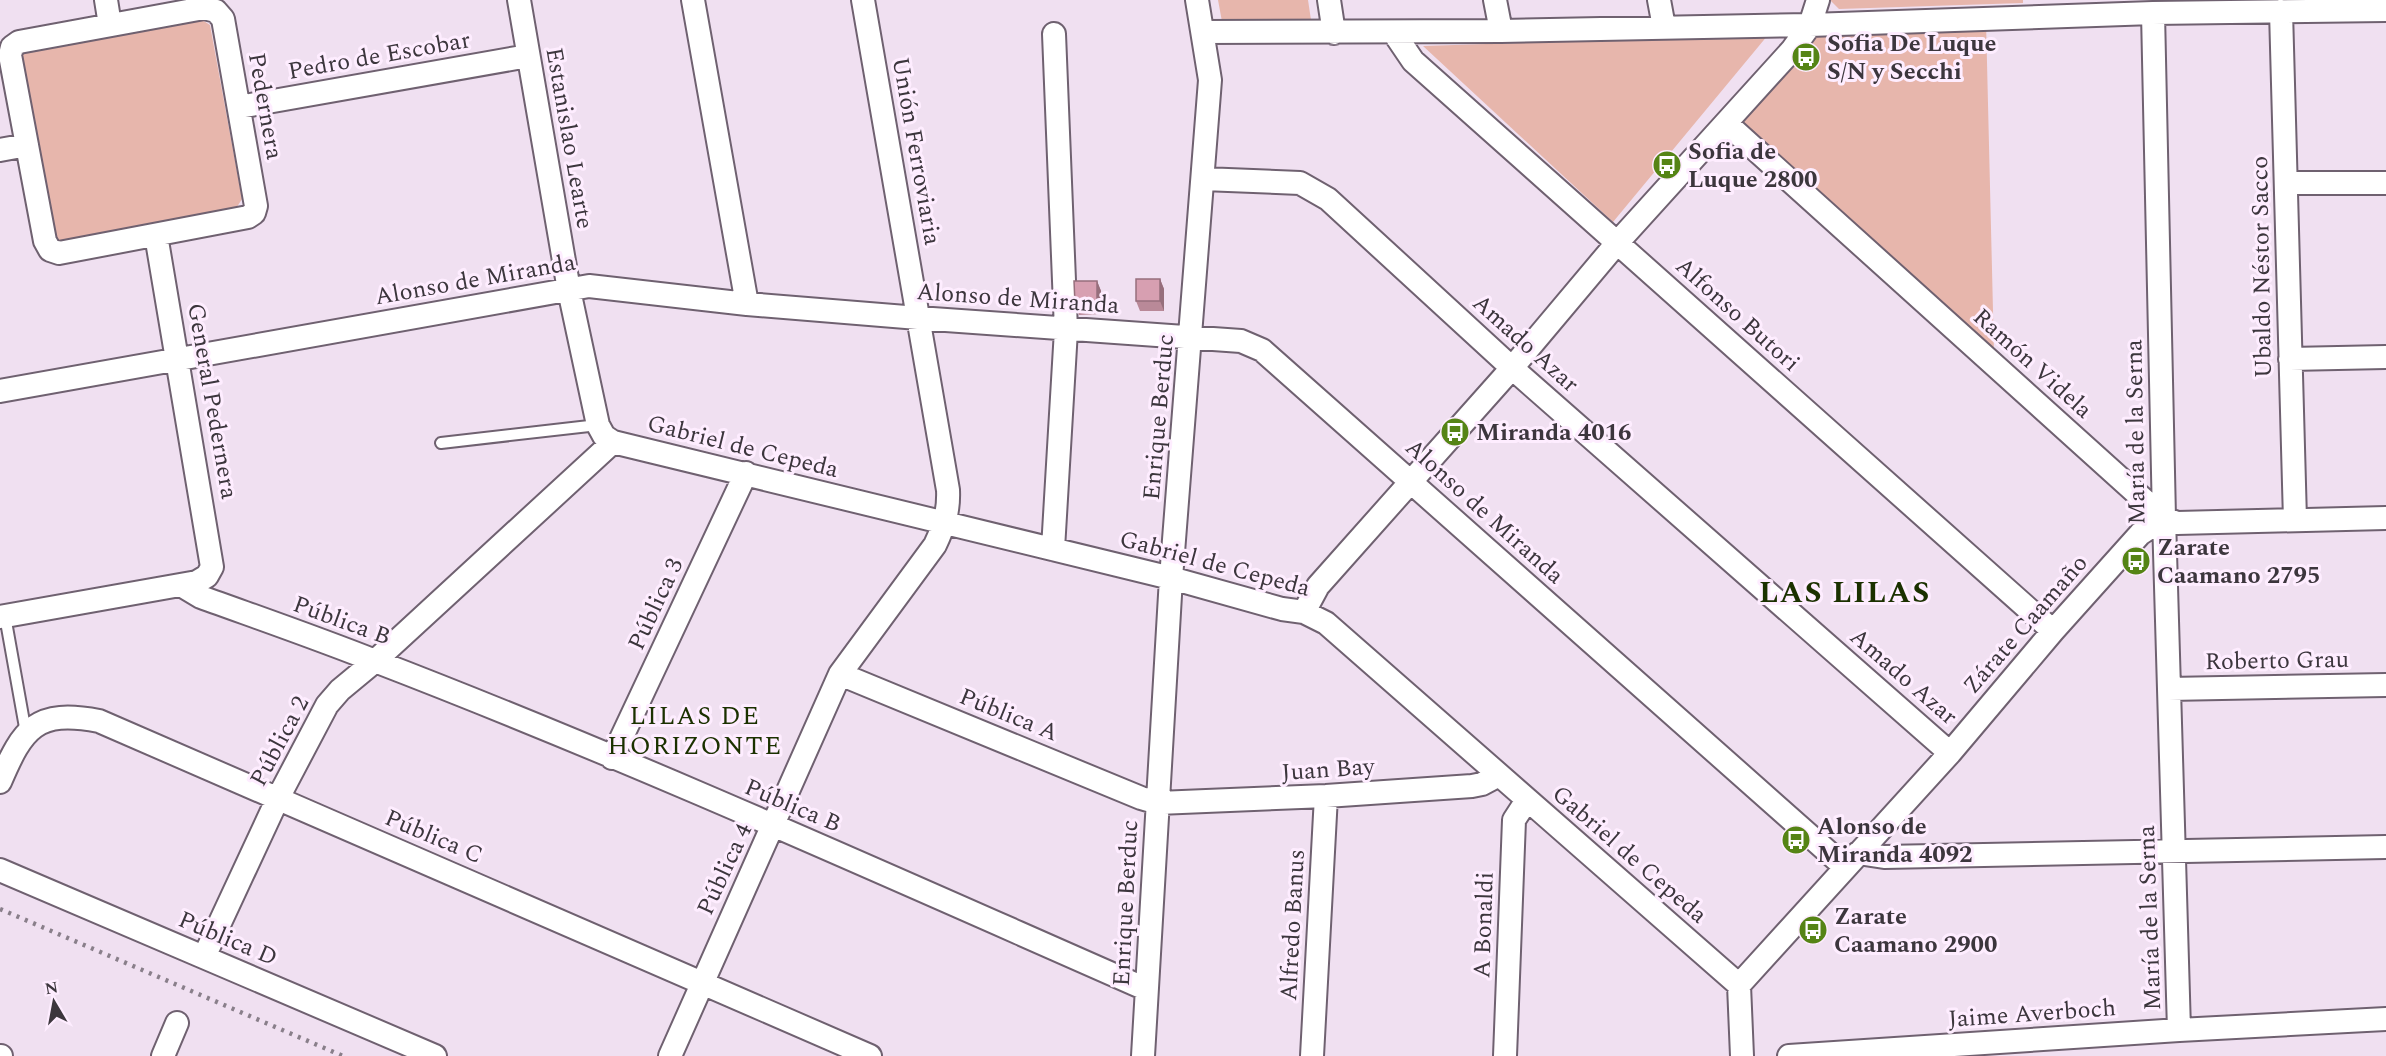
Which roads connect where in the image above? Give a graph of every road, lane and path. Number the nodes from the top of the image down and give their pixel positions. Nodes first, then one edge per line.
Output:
1 (106, 0) edge
2 (519, 0) edge
3 (693, 0) edge
4 (863, 0) edge
5 (1197, 0) edge
6 (1329, 0) edge
7 (1495, 0) edge
8 (1659, 0) edge
9 (1818, 0) edge
10 (2349, 5) edge
11 (2193, 6) edge
12 (2386, 10) edge
13 (2281, 11) junction
14 (2153, 13) junction
15 (110, 25) junction
16 (1810, 25) junction
17 (1664, 27) junction
18 (1501, 31) junction
19 (1203, 32) junction
20 (1334, 33) junction
21 (1394, 33) junction
22 (1054, 34) dead end
23 (528, 56) junction
24 (238, 108) junction
25 (1726, 123) junction
26 (27, 145) junction
27 (0, 150) edge
28 (1203, 179) junction
29 (2286, 183) junction
30 (2386, 183) edge
31 (156, 235) junction
32 (1617, 243) junction
33 (569, 290) junction
34 (747, 304) junction
35 (918, 318) junction
36 (1066, 330) junction
37 (1191, 338) junction
38 (2386, 357) edge
39 (178, 358) junction
40 (2290, 359) junction
41 (1512, 368) junction
42 (0, 391) edge
43 (605, 434) junction
44 (441, 443) dead end
45 (746, 473) junction
46 (1410, 482) junction
47 (2164, 518) junction
48 (2386, 518) edge
49 (2295, 520) junction
50 (945, 524) junction
51 (1053, 549) junction
52 (1171, 578) junction
53 (181, 585) junction
54 (1304, 612) junction
55 (2, 616) edge
56 (2053, 631) junction
57 (375, 661) junction
58 (840, 674) junction
59 (2386, 685) edge
60 (2169, 689) junction
61 (26, 733) junction
62 (1950, 753) junction
63 (612, 758) junction
64 (1499, 775) junction
65 (0, 782) edge
66 (1326, 796) junction
67 (278, 798) junction
68 (1527, 800) junction
69 (1158, 803) junction
70 (774, 825) junction
71 (2386, 847) edge
72 (2174, 852) junction
73 (1851, 860) junction
74 (0, 870) edge
75 (204, 957) junction
76 (702, 981) junction
77 (1738, 985) junction
78 (1146, 989) junction
79 (2386, 1019) edge
80 (177, 1023) dead end
81 (2179, 1030) junction
82 (162, 1056) edge
83 (435, 1056) edge
84 (670, 1056) edge
85 (870, 1056) edge
86 (1143, 1056) edge
87 (1312, 1056) edge
88 (1505, 1056) edge
89 (1742, 1056) edge
90 (1789, 1056) edge

1 - 15 street
2 - 23 street, Estanislao Learte
3 - 34 street
4 - 35 street, Unión Ferroviaria
5 - 19 street, Enrique Berduc
6 - 20 street
7 - 18 street
8 - 17 street
9 - 16 street
10 - 12 street
10 - 13 street
11 - 13 street
11 - 14 street
13 - 29 street, Ubaldo Néstor Sacco
14 - 16 street
14 - 47 street, María de la Serna
15 - 24 street, Pedernera
15 - 26 street
16 - 17 street
16 - 25 street
17 - 18 street
18 - 21 street
19 - 20 street
19 - 28 street, Enrique Berduc
20 - 21 street
21 - 32 street, Alfonso Butori
22 - 36 street
23 - 24 street, Pedro de Escobar
23 - 33 street, Estanislao Learte
24 - 31 street, Pedernera
25 - 32 street
25 - 47 street, Ramón Videla
26 - 27 street
26 - 31 street
28 - 37 street, Enrique Berduc
28 - 41 street, Amado Azar
29 - 30 street
29 - 40 street, Ubaldo Néstor Sacco
31 - 39 street, General Pedernera
32 - 41 street
32 - 56 street, Alfonso Butori
33 - 34 street, Alonso de Miranda
33 - 39 street, Alonso de Miranda
33 - 43 street, Estanislao Learte
34 - 35 street, Alonso de Miranda
35 - 36 street, Alonso de Miranda
35 - 50 street, Unión Ferroviaria
36 - 37 street, Alonso de Miranda
36 - 51 street
37 - 46 street, Alonso de Miranda
37 - 52 street, Enrique Berduc
38 - 40 street
39 - 42 street, Alonso de Miranda
39 - 53 street, General Pedernera
40 - 49 street, Ubaldo Néstor Sacco
41 - 46 street
41 - 62 street, Amado Azar
43 - 44 lane
43 - 45 street, Gabriel de Cepeda
43 - 57 street, Pública 2
45 - 50 street, Gabriel de Cepeda
45 - 63 street, Pública 3
46 - 54 street
46 - 73 street, Alonso de Miranda
47 - 49 street
47 - 56 street, Zárate Caamaño
47 - 60 street, María de la Serna
48 - 49 street
50 - 51 street, Gabriel de Cepeda
50 - 58 street, Pública 4
51 - 52 street, Gabriel de Cepeda
52 - 54 street, Gabriel de Cepeda
52 - 69 street, Enrique Berduc
53 - 55 street
53 - 57 street, Pública B
54 - 64 street, Gabriel de Cepeda
55 - 61 lane
56 - 62 street, Zárate Caamaño
57 - 63 street, Pública B
57 - 67 street, Pública 2
58 - 69 street, Pública A
58 - 70 street, Pública 4
59 - 60 street, Roberto Grau
60 - 72 street, María de la Serna
61 - 65 street, Pública C
61 - 67 street, Pública C
62 - 73 street, Zárate Caamaño
63 - 70 street, Pública B
64 - 66 street, Juan Bay
64 - 68 street, Gabriel de Cepeda
66 - 69 street, Juan Bay
66 - 87 street, Alfredo Banus
67 - 75 street, Pública 2
67 - 76 street, Pública C
68 - 77 street, Gabriel de Cepeda
68 - 88 street, A Bonaldi
69 - 78 street, Enrique Berduc
70 - 76 street, Pública 4
70 - 78 street, Pública B
71 - 72 street
72 - 73 street
72 - 81 street, María de la Serna
73 - 77 street, Zárate Caamaño
74 - 75 street, Pública D
75 - 83 street, Pública D
76 - 84 street, Pública 4
76 - 85 street, Pública C
77 - 89 street
78 - 86 street, Enrique Berduc
79 - 81 street, Jaime Averboch
80 - 82 street
81 - 90 street, Jaime Averboch

